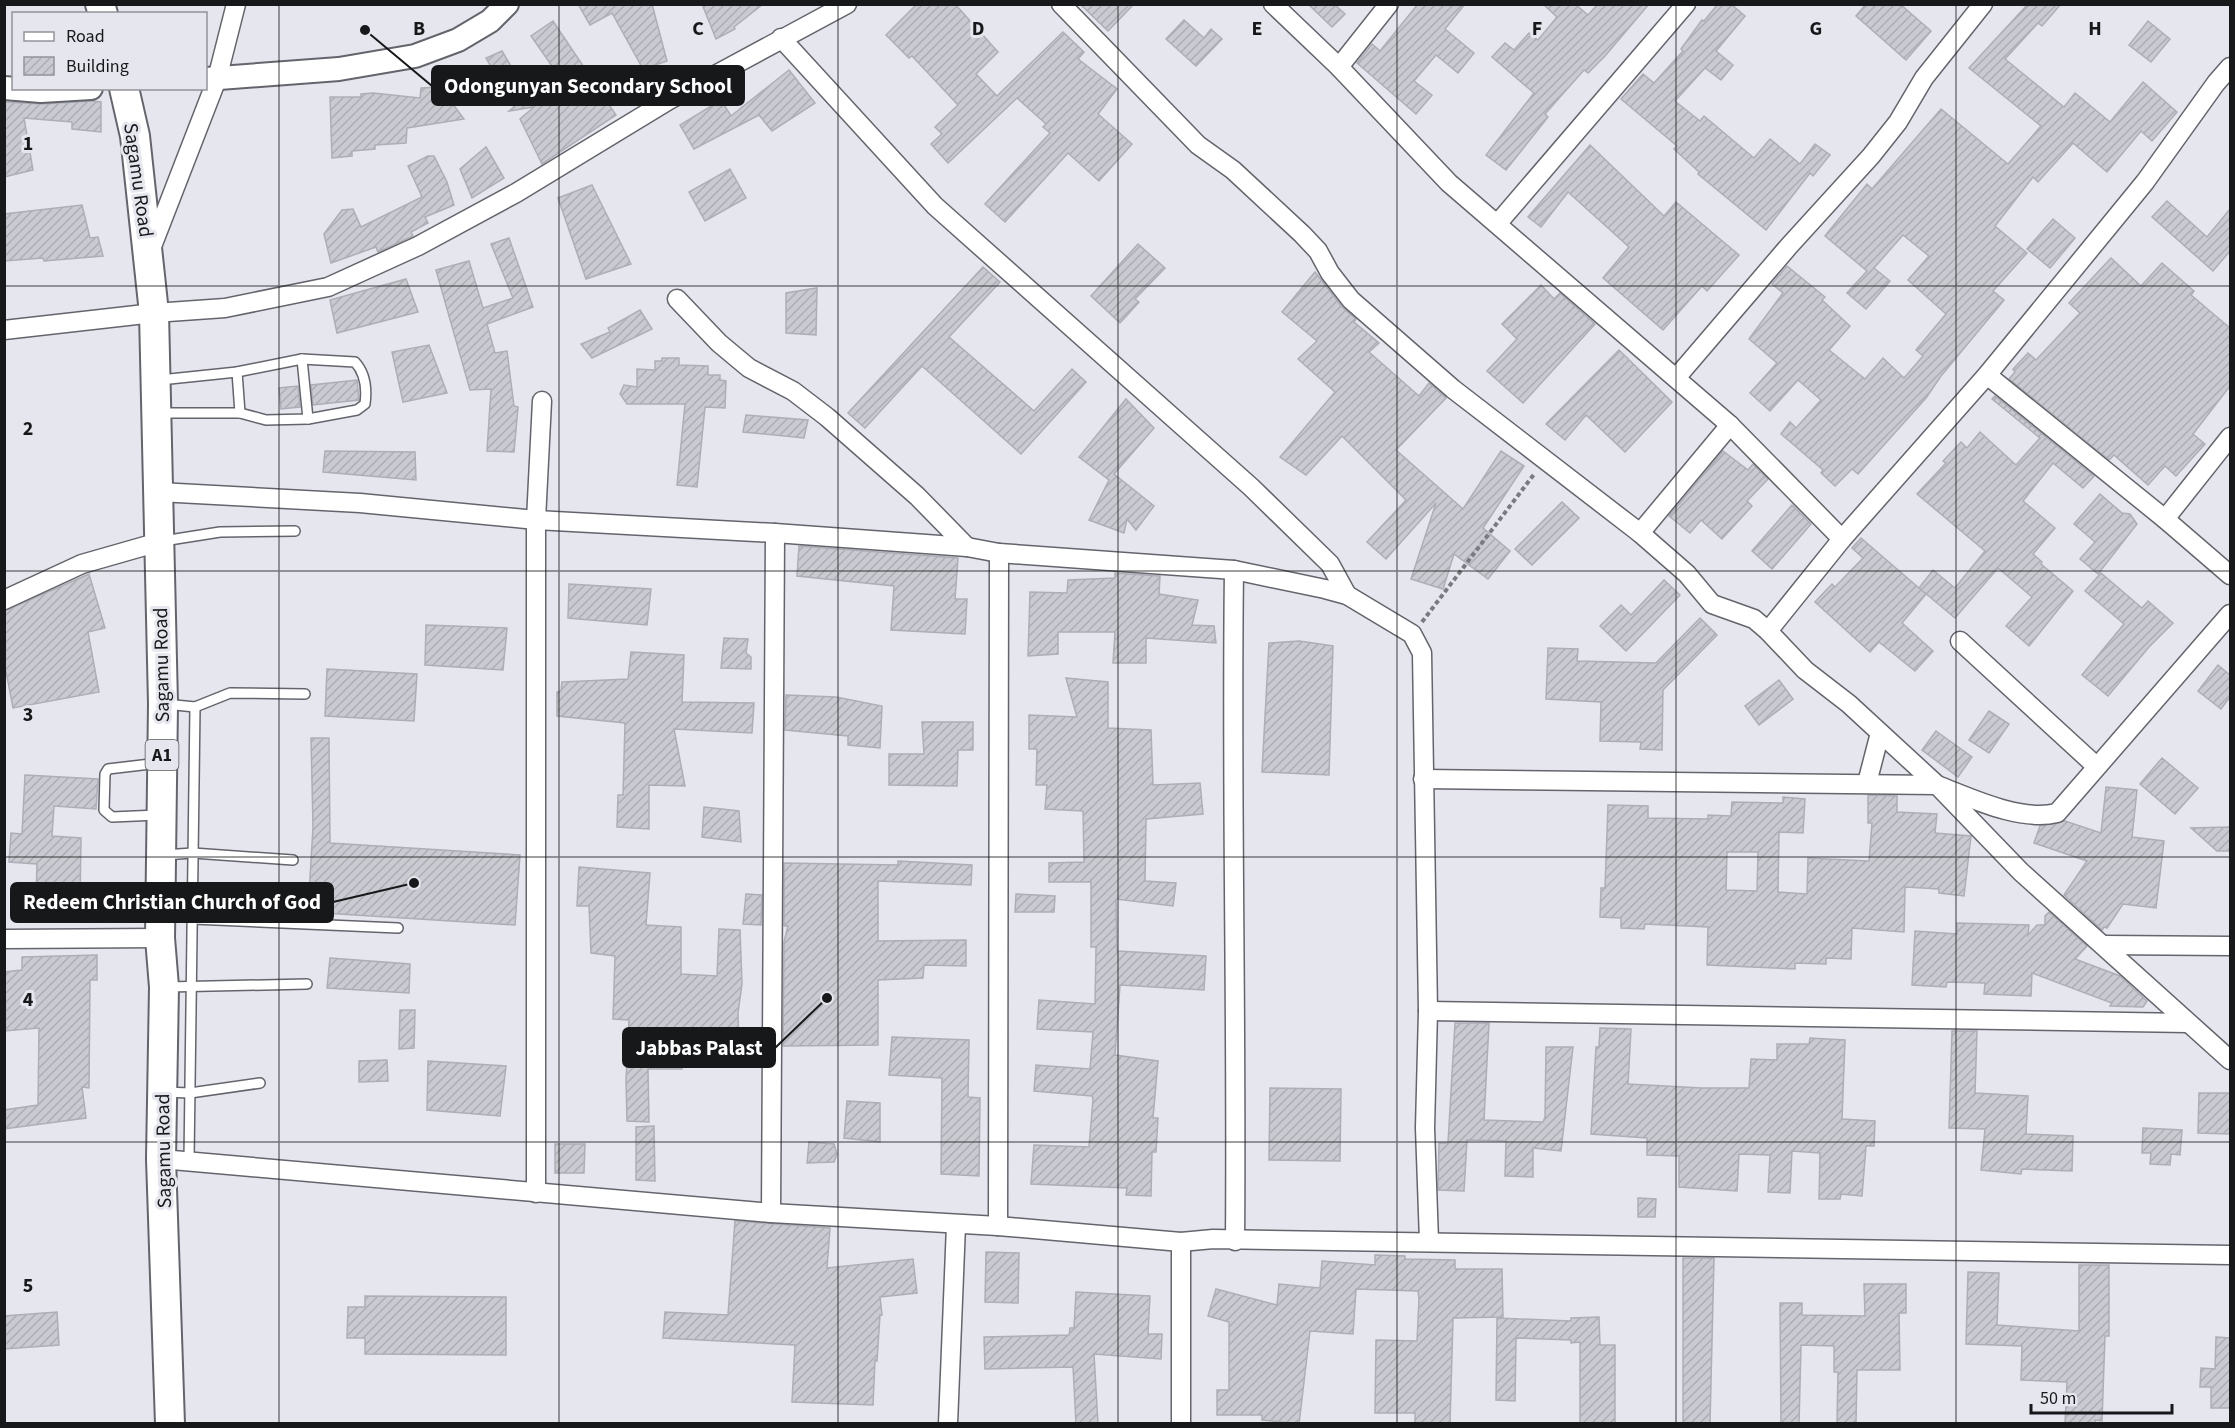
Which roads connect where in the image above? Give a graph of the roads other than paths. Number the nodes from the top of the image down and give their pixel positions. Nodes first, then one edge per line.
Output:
1 (236, 4) edge
2 (507, 4) edge
3 (847, 4) edge
4 (1061, 4) edge
5 (1273, 4) edge
6 (1389, 4) edge
7 (1686, 4) edge
8 (1983, 4) edge
9 (781, 38) junction
10 (1339, 67) junction
11 (2230, 67) edge
12 (211, 79) edge
13 (29, 90) edge
14 (58, 90) edge
15 (124, 90) edge
16 (1498, 223) junction
17 (148, 255) junction
18 (677, 299) dead end
19 (154, 313) junction
20 (4, 330) edge
21 (302, 359) junction
22 (237, 372) junction
23 (1987, 375) junction
24 (1676, 378) junction
25 (154, 381) junction
26 (542, 401) dead end
27 (156, 413) junction
28 (240, 413) junction
29 (308, 419) junction
30 (1730, 425) junction
31 (2230, 437) edge
32 (159, 492) junction
33 (2165, 519) junction
34 (536, 520) junction
35 (295, 531) dead end
36 (774, 533) junction
37 (1640, 533) junction
38 (1842, 539) junction
39 (159, 542) junction
40 (967, 547) junction
41 (999, 553) junction
42 (1234, 570) junction
43 (2230, 575) edge
44 (1347, 595) junction
45 (4, 600) edge
46 (2230, 614) edge
47 (1768, 631) junction
48 (1960, 641) dead end
49 (305, 694) dead end
50 (163, 704) junction
51 (195, 707) junction
52 (1880, 733) junction
53 (162, 762) junction
54 (2096, 766) junction
55 (1423, 779) junction
56 (1867, 783) junction
57 (1937, 785) junction
58 (160, 815) junction
59 (194, 853) junction
60 (161, 856) junction
61 (293, 860) dead end
62 (193, 919) junction
63 (398, 928) dead end
64 (160, 938) junction
65 (4, 939) edge
66 (2103, 945) junction
67 (2230, 946) edge
68 (307, 984) dead end
69 (192, 985) junction
70 (164, 987) junction
71 (2163, 997) junction
72 (1428, 1011) junction
73 (2154, 1022) junction
74 (2188, 1023) junction
75 (2230, 1060) edge
76 (260, 1083) dead end
77 (162, 1092) junction
78 (190, 1093) junction
79 (161, 1159) junction
80 (189, 1160) junction
81 (536, 1193) junction
82 (771, 1213) junction
83 (956, 1225) junction
84 (998, 1226) junction
85 (1235, 1241) junction
86 (1430, 1241) junction
87 (1181, 1242) junction
88 (2230, 1255) edge
89 (170, 1424) edge
90 (948, 1424) edge
91 (1181, 1424) edge

1 - 12 street
2 - 12 street
3 - 9 street
4 - 37 street
5 - 10 street
6 - 10 street
7 - 16 street
8 - 24 street
9 - 19 street
9 - 44 street
10 - 16 street
11 - 23 street
12 - 17 street
13 - 14 street
15 - 17 highway, Sagamu Road / A1
16 - 24 street
17 - 19 highway, Sagamu Road / A1
18 - 40 street
19 - 20 street
19 - 25 highway, Sagamu Road / A1
21 - 22 lane
21 - 29 lane
21 - 29 lane
22 - 25 lane
22 - 28 lane
23 - 33 street
23 - 38 street
24 - 30 street
25 - 27 highway, Sagamu Road / A1
26 - 34 street
27 - 28 lane
27 - 32 highway, Sagamu Road / A1
28 - 29 lane
30 - 37 street
30 - 38 street
31 - 33 street
32 - 34 street
32 - 39 highway, Sagamu Road / A1
33 - 43 street
34 - 36 street
34 - 81 street
35 - 39 lane
36 - 40 street
36 - 82 street
37 - 47 street
38 - 47 street
39 - 45 street
39 - 50 highway, Sagamu Road / A1
40 - 41 street
41 - 42 street
41 - 84 street
42 - 44 street
42 - 85 street
44 - 55 street
46 - 54 street
47 - 52 street
48 - 54 street
49 - 51 lane
50 - 51 lane
50 - 53 highway, Sagamu Road / A1
51 - 59 lane
52 - 56 street
52 - 57 street
53 - 58 highway, Sagamu Road / A1
53 - 58 lane
54 - 57 street
55 - 56 street
55 - 72 street
56 - 57 street
57 - 66 street
58 - 60 highway, Sagamu Road / A1
59 - 60 lane
59 - 61 lane
59 - 62 lane
60 - 64 highway, Sagamu Road / A1
62 - 63 lane
62 - 69 lane
64 - 65 street
64 - 70 highway, Sagamu Road / A1
66 - 67 street
66 - 71 street
68 - 69 lane
69 - 70 lane
69 - 78 lane
70 - 77 highway, Sagamu Road / A1
71 - 73 street
71 - 74 street
72 - 73 street
72 - 86 street
73 - 74 street
74 - 75 street
76 - 78 lane
77 - 78 lane
77 - 79 highway, Sagamu Road / A1
78 - 80 lane
79 - 80 street
79 - 89 highway, Sagamu Road / A1
80 - 81 street
81 - 82 street
82 - 83 street
83 - 84 street
83 - 90 street
84 - 87 street
85 - 86 street
85 - 87 street
86 - 88 street
87 - 91 street

